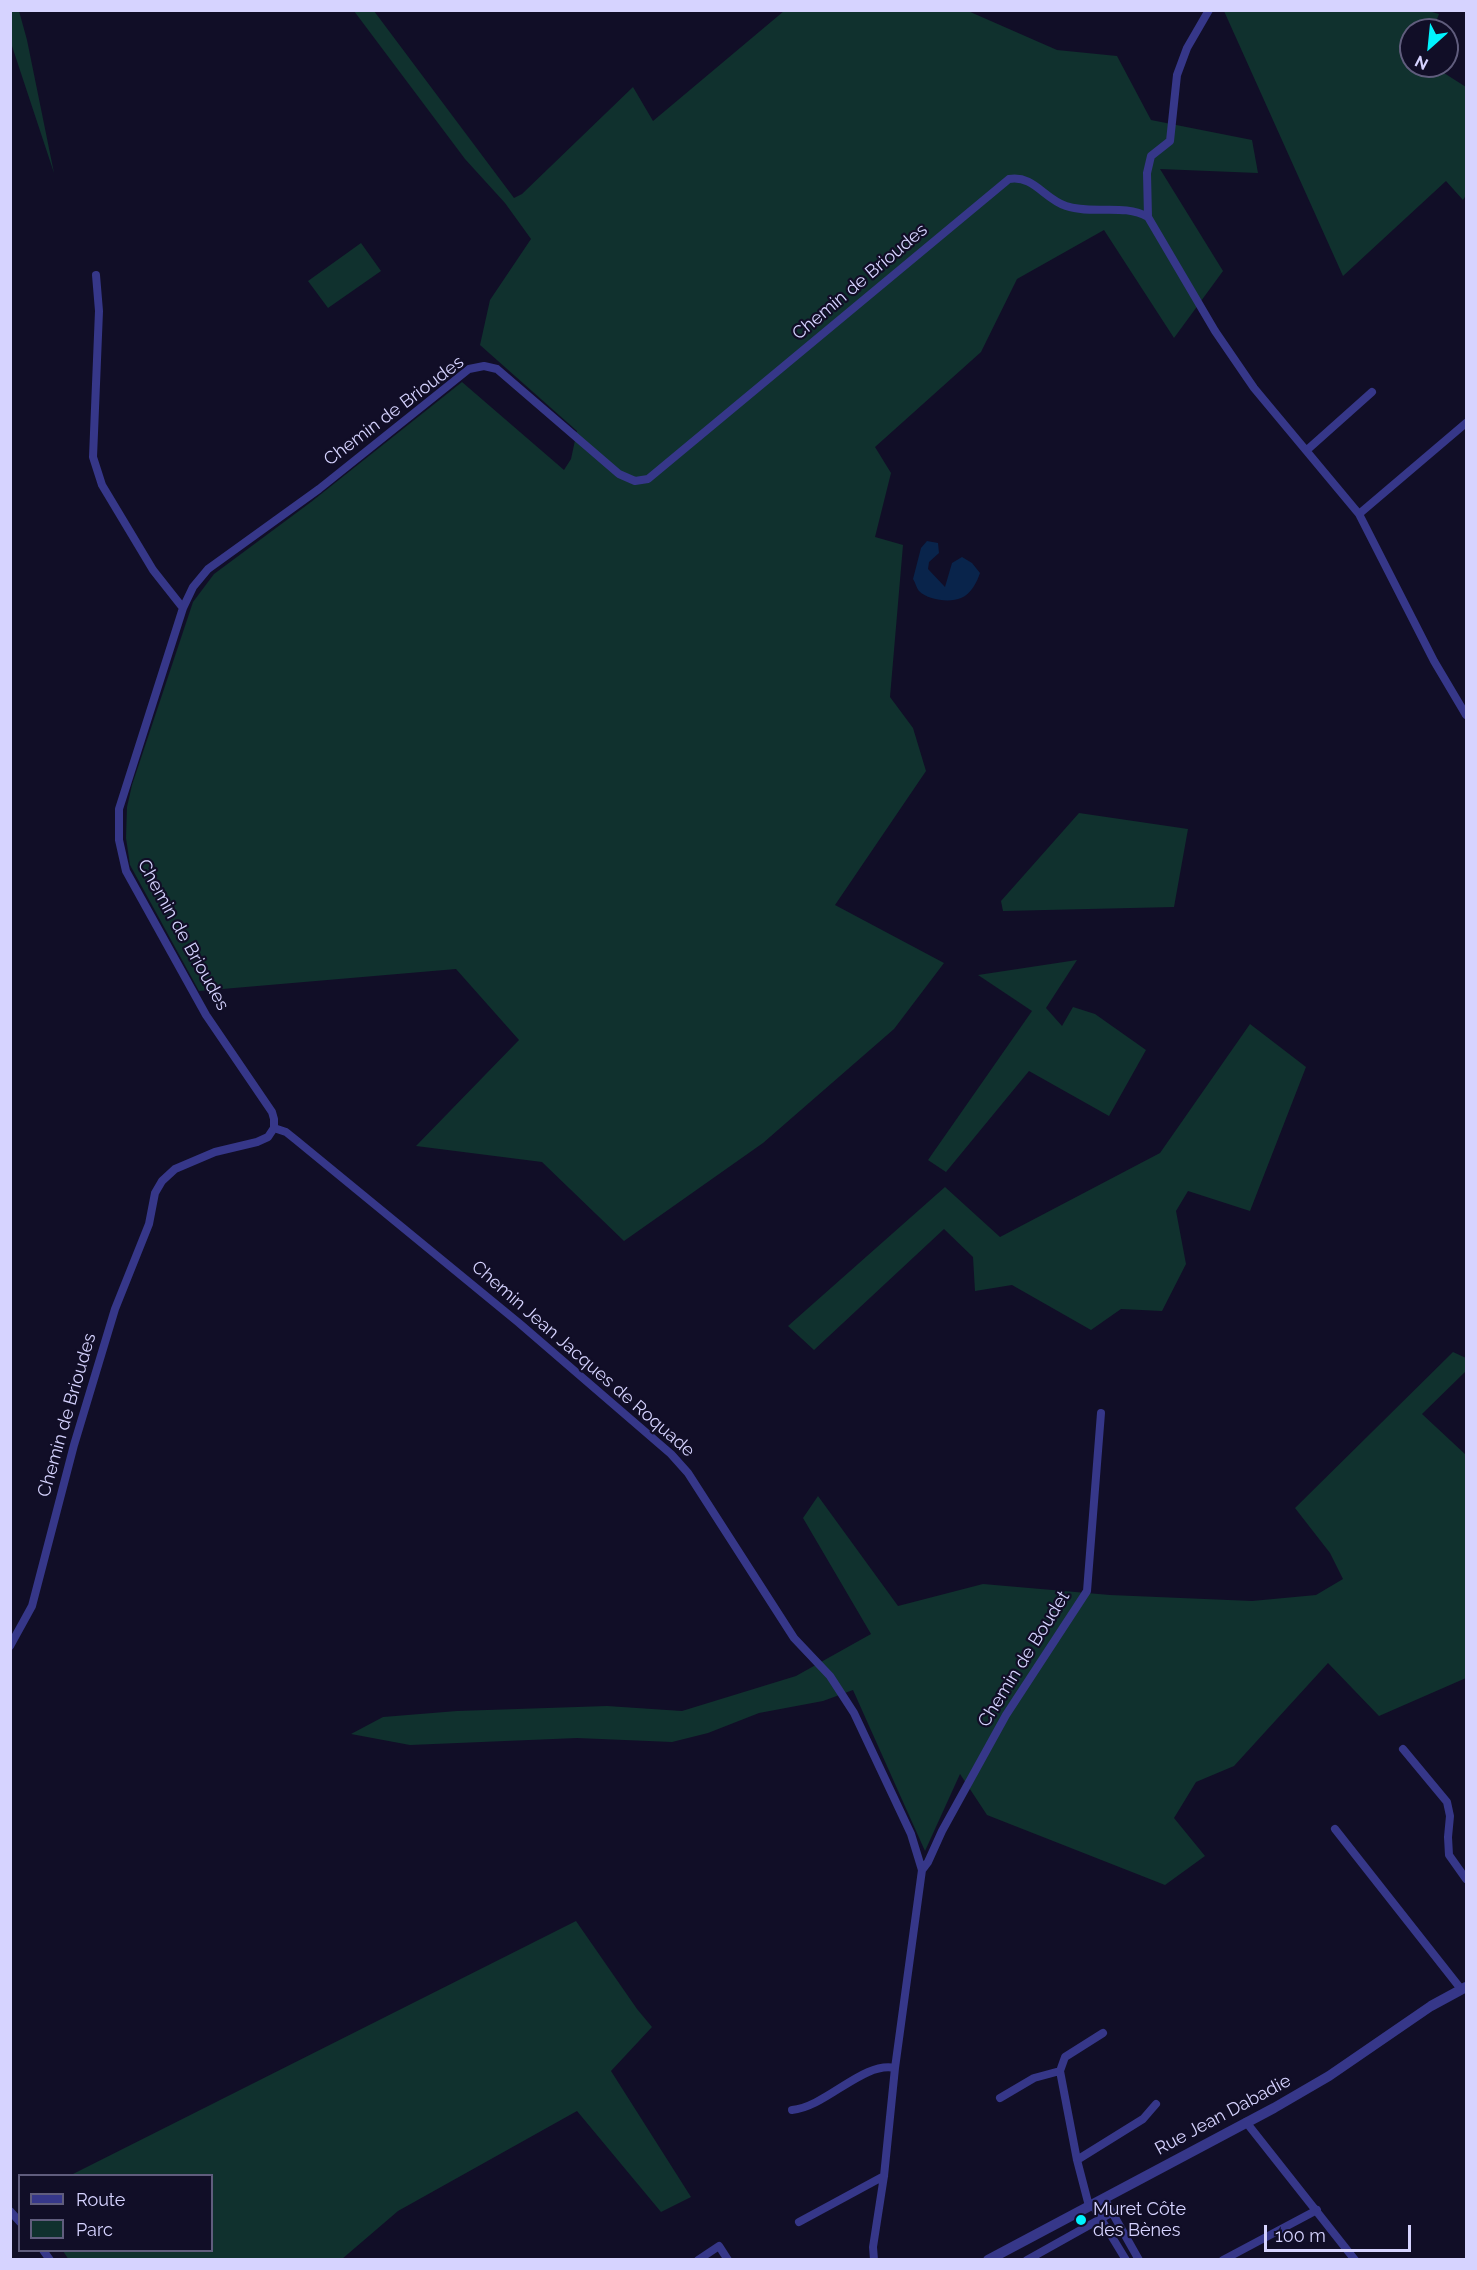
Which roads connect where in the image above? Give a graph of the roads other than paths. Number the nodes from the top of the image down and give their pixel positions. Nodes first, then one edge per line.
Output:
1 (1209, 10) edge
2 (1148, 217) junction
3 (96, 274) dead end
4 (1372, 392) dead end
5 (1467, 423) edge
6 (1307, 450) junction
7 (1359, 514) junction
8 (183, 608) junction
9 (1467, 715) edge
10 (274, 1128) junction
11 (1101, 1413) dead end
12 (10, 1646) edge
13 (1403, 1749) dead end
14 (1335, 1829) dead end
15 (922, 1870) junction
16 (1467, 1879) edge
17 (1464, 1988) edge
18 (1102, 2033) dead end
19 (895, 2067) junction
20 (1060, 2071) junction
21 (1000, 2098) dead end
22 (1156, 2104) dead end
23 (792, 2110) dead end
24 (1246, 2122) junction
25 (1077, 2160) junction
26 (884, 2176) junction
27 (1104, 2198) junction
28 (1091, 2205) junction
29 (1317, 2210) junction
30 (1111, 2213) junction
31 (1101, 2219) junction
32 (799, 2222) dead end
33 (698, 2259) edge
34 (728, 2259) edge
35 (874, 2259) edge
36 (988, 2259) edge
37 (1027, 2259) edge
38 (1126, 2259) edge
39 (1139, 2259) edge
40 (1223, 2259) edge
41 (1355, 2259) edge

1 - 2 street
2 - 6 street
2 - 8 street, Chemin de Brioudes
3 - 8 street
4 - 6 street
5 - 7 street
6 - 7 street
7 - 9 street
8 - 10 street, Chemin de Brioudes
10 - 12 street, Chemin de Brioudes
10 - 15 street, Chemin Jean Jacques de Roquade
11 - 15 street, Chemin de Boudet
13 - 16 street
14 - 17 street
15 - 19 street, Chemin Jean Jacques de Roquade
17 - 24 street, Rue Jean Dabadie
18 - 20 street
19 - 23 street
19 - 26 street, Chemin Jean Jacques de Roquade
20 - 21 street
20 - 25 street
22 - 25 street
24 - 27 street, Rue Jean Dabadie
24 - 29 street
25 - 28 street
26 - 32 street
26 - 35 street, Chemin Jean Jacques de Roquade
27 - 28 street, Rue Jean Dabadie
27 - 30 street
28 - 31 street
28 - 36 street, Rue Jean Dabadie
29 - 40 street
29 - 41 street
30 - 31 street
30 - 39 street
31 - 37 street
31 - 38 street
33 - 34 street

